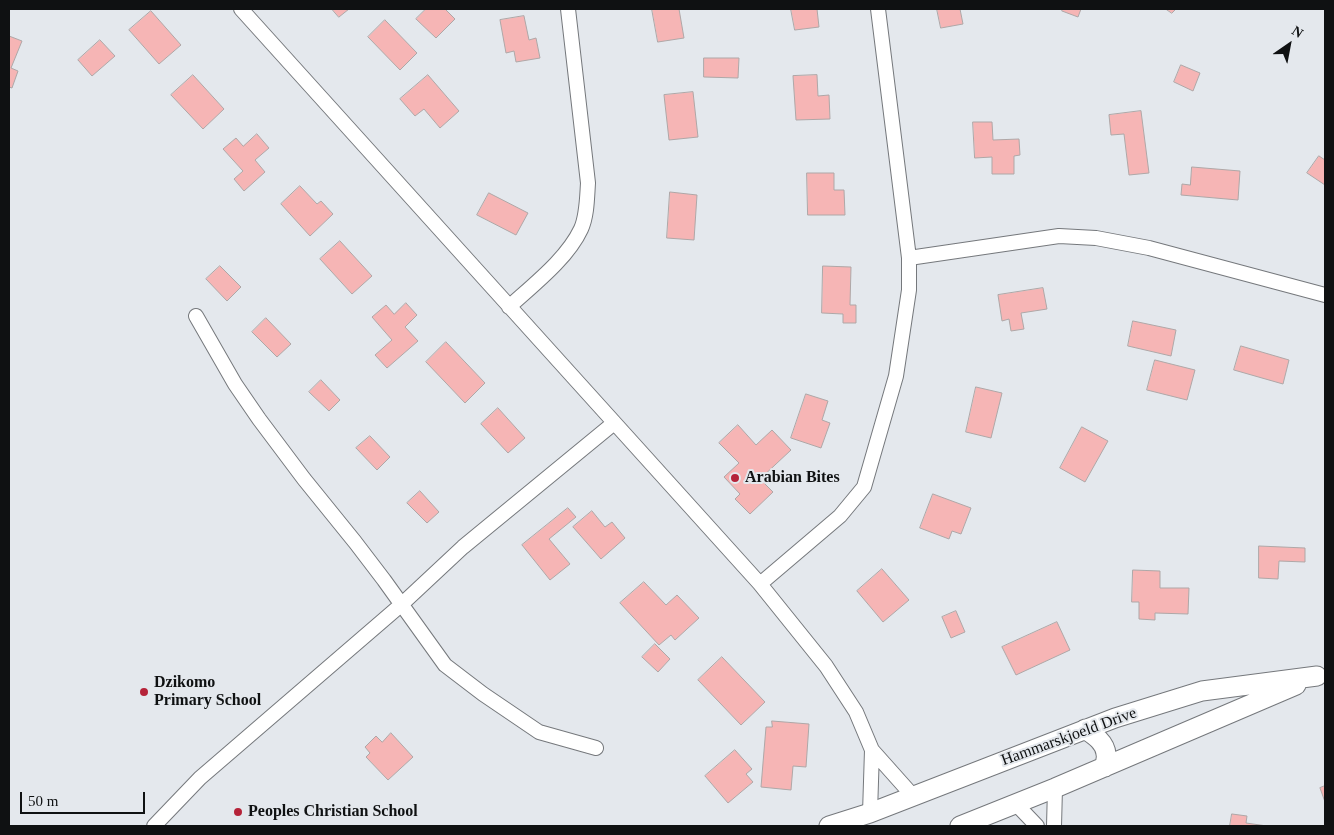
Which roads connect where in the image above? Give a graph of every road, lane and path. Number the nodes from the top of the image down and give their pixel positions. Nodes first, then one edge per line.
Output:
1 (240, 9) edge
2 (568, 9) edge
3 (878, 9) edge
4 (909, 258) junction
5 (1325, 296) edge
6 (510, 307) junction
7 (196, 316) dead end
8 (614, 423) junction
9 (760, 584) junction
10 (402, 604) junction
11 (1321, 674) edge
12 (1085, 729) junction
13 (596, 748) dead end
14 (872, 750) junction
15 (1105, 767) junction
16 (1055, 788) junction
17 (913, 796) junction
18 (1016, 804) junction
19 (870, 813) junction
20 (154, 826) edge
21 (829, 826) edge
22 (960, 826) edge
23 (1038, 826) edge
24 (1054, 826) edge

1 - 6 street
2 - 6 street
3 - 4 street
4 - 5 street
4 - 9 street
6 - 8 street
7 - 10 street
8 - 9 street
8 - 10 street
9 - 14 street
10 - 13 street
10 - 20 street
11 - 12 main road, Hammarskjoeld Drive
11 - 15 main road, Hammarskjoeld Drive
12 - 15 main road
12 - 17 main road, Hammarskjoeld Drive
14 - 17 street
14 - 19 street
15 - 16 main road, Hammarskjoeld Drive
16 - 18 main road, Hammarskjoeld Drive
16 - 24 street
17 - 19 main road, Hammarskjoeld Drive
18 - 22 main road, Hammarskjoeld Drive
18 - 23 street
19 - 21 main road, Hammarskjoeld Drive

